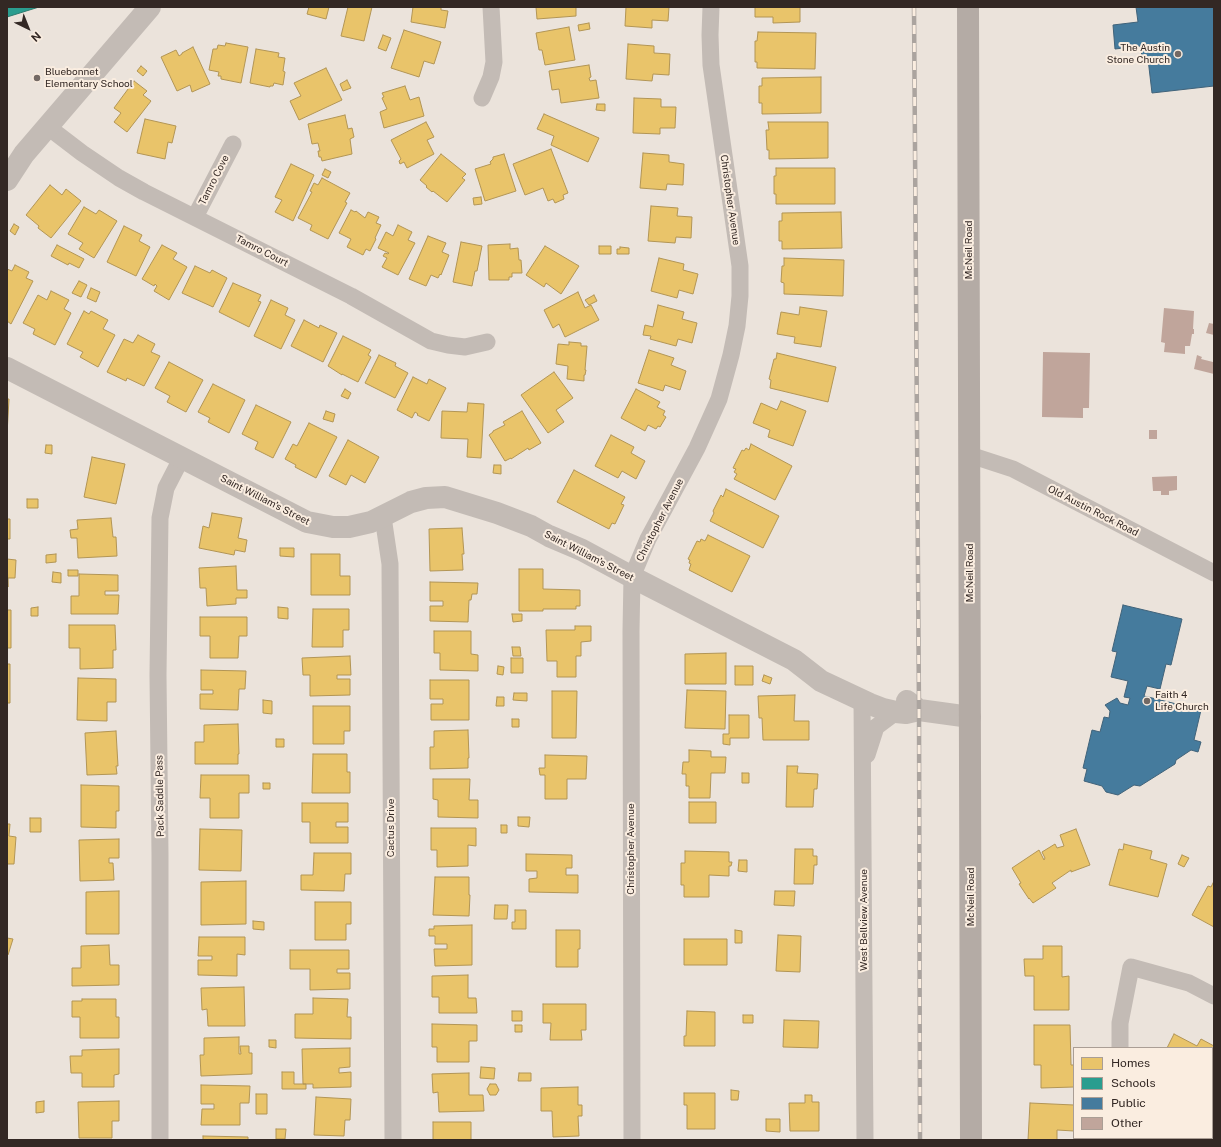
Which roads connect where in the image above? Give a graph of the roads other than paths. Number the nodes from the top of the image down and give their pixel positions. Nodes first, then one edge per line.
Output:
1 (150, 7) edge
2 (491, 7) edge
3 (712, 7) edge
4 (968, 7) edge
5 (482, 98) dead end
6 (48, 127) junction
7 (233, 144) dead end
8 (7, 180) edge
9 (195, 217) junction
10 (487, 342) dead end
11 (7, 368) edge
12 (970, 455) junction
13 (182, 457) junction
14 (383, 517) junction
15 (1214, 573) edge
16 (632, 577) junction
17 (794, 660) junction
18 (862, 700) junction
19 (919, 710) junction
20 (896, 712) junction
21 (970, 717) junction
22 (862, 768) junction
23 (1214, 996) edge
24 (1120, 1047) edge
25 (160, 1140) edge
26 (392, 1140) edge
27 (632, 1140) edge
28 (865, 1140) edge
29 (971, 1140) edge

1 - 6 street
2 - 5 street
3 - 16 street, Christopher Avenue
4 - 12 main road, McNeil Road
6 - 8 street
6 - 9 street, Tamro Court
7 - 9 street, Tamro Cove
9 - 10 street, Tamro Court
11 - 13 street, Saint William's Street
12 - 15 street, Old Austin Rock Road
12 - 21 main road, McNeil Road
13 - 14 street, Saint William's Street
13 - 25 street, Pack Saddle Pass
14 - 16 street, Saint William's Street
14 - 26 street, Cactus Drive
16 - 17 street, Saint William's Street
16 - 27 street, Christopher Avenue
17 - 18 street, Saint William's Street
17 - 19 street, Saint William's Street
18 - 20 street, Saint William's Street
18 - 22 street, West Bellview Avenue
19 - 20 street, Saint William's Street
19 - 21 street, Saint William's Street
20 - 22 street
21 - 29 main road, McNeil Road
22 - 28 street, West Bellview Avenue
23 - 24 street

